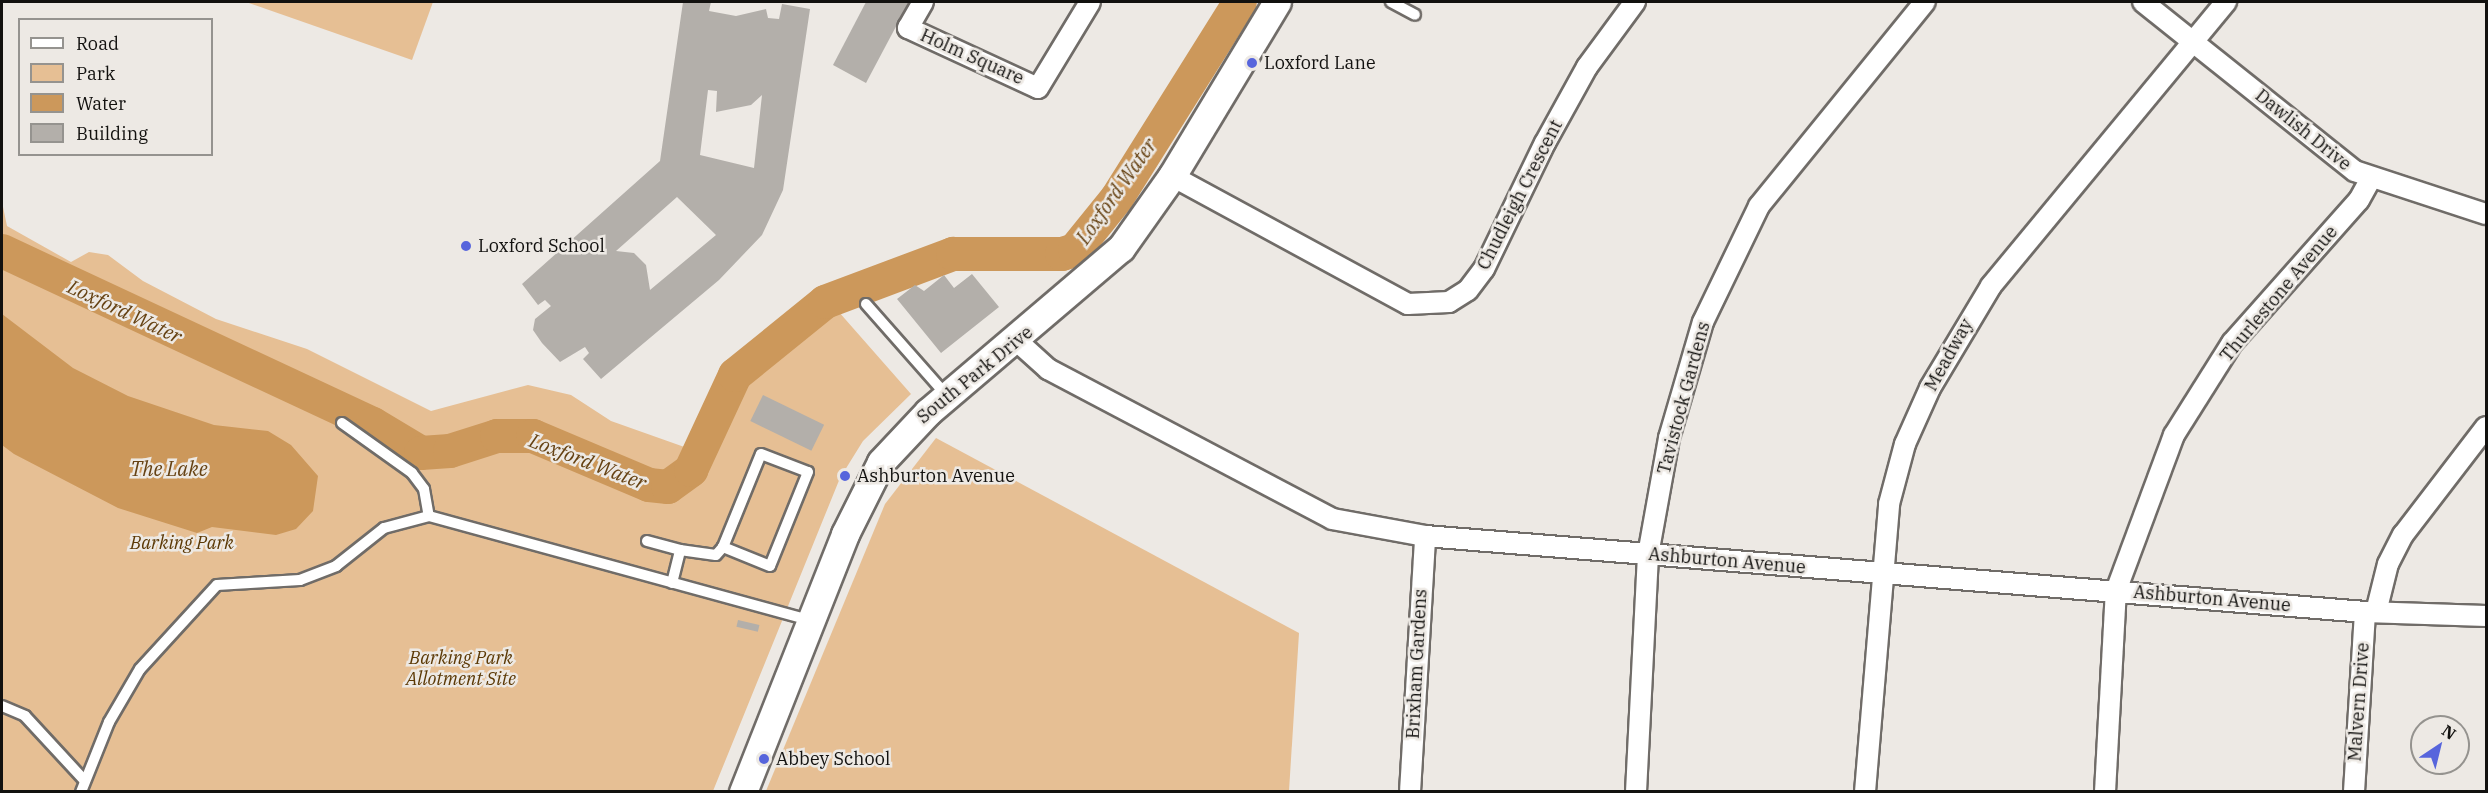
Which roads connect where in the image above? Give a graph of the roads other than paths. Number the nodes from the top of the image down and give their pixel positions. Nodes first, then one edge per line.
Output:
1 (923, 2) edge
2 (1090, 2) edge
3 (1277, 2) edge
4 (1391, 2) edge
5 (1635, 2) edge
6 (1925, 2) edge
7 (2143, 2) edge
8 (2226, 2) edge
9 (1415, 15) dead end
10 (2193, 41) junction
11 (1172, 176) junction
12 (2371, 178) junction
13 (2487, 214) edge
14 (866, 304) dead end
15 (1017, 341) junction
16 (947, 396) junction
17 (342, 423) dead end
18 (2487, 427) edge
19 (429, 516) junction
20 (1425, 536) junction
21 (647, 541) dead end
22 (723, 547) junction
23 (680, 550) junction
24 (1648, 555) junction
25 (1880, 573) junction
26 (672, 583) junction
27 (2116, 591) junction
28 (2370, 612) junction
29 (2487, 616) edge
30 (810, 620) junction
31 (2, 706) edge
32 (84, 780) junction
33 (81, 792) edge
34 (743, 792) edge
35 (1410, 792) edge
36 (1636, 792) edge
37 (1865, 792) edge
38 (2105, 792) edge
39 (2354, 792) edge

1 - 2 street, Holm Square
3 - 11 street, South Park Drive
4 - 9 lane
5 - 11 street, Chudleigh Crescent
6 - 24 street, Tavistock Gardens
7 - 10 street, Dawlish Drive
8 - 10 street, Meadway
10 - 12 street, Dawlish Drive
10 - 25 street, Meadway
11 - 15 street, South Park Drive
12 - 13 street, Dawlish Drive
12 - 27 street, Thurlestone Avenue
14 - 16 lane
15 - 16 street, South Park Drive
15 - 20 street, Ashburton Avenue
16 - 30 street, South Park Drive
17 - 19 lane
18 - 28 street, Malvern Drive
19 - 26 lane
19 - 32 lane
20 - 24 street, Ashburton Avenue
20 - 35 street, Brixham Gardens
21 - 23 lane
22 - 22 lane
22 - 23 lane
23 - 26 lane
24 - 25 street, Ashburton Avenue
24 - 36 street, Tavistock Gardens
25 - 27 street, Ashburton Avenue
25 - 37 street, Meadway
26 - 30 lane
27 - 28 street, Ashburton Avenue
27 - 38 street, Thurlestone Avenue
28 - 29 street, Ashburton Avenue
28 - 39 street, Malvern Drive
30 - 34 street, South Park Drive
31 - 32 lane
32 - 33 lane

